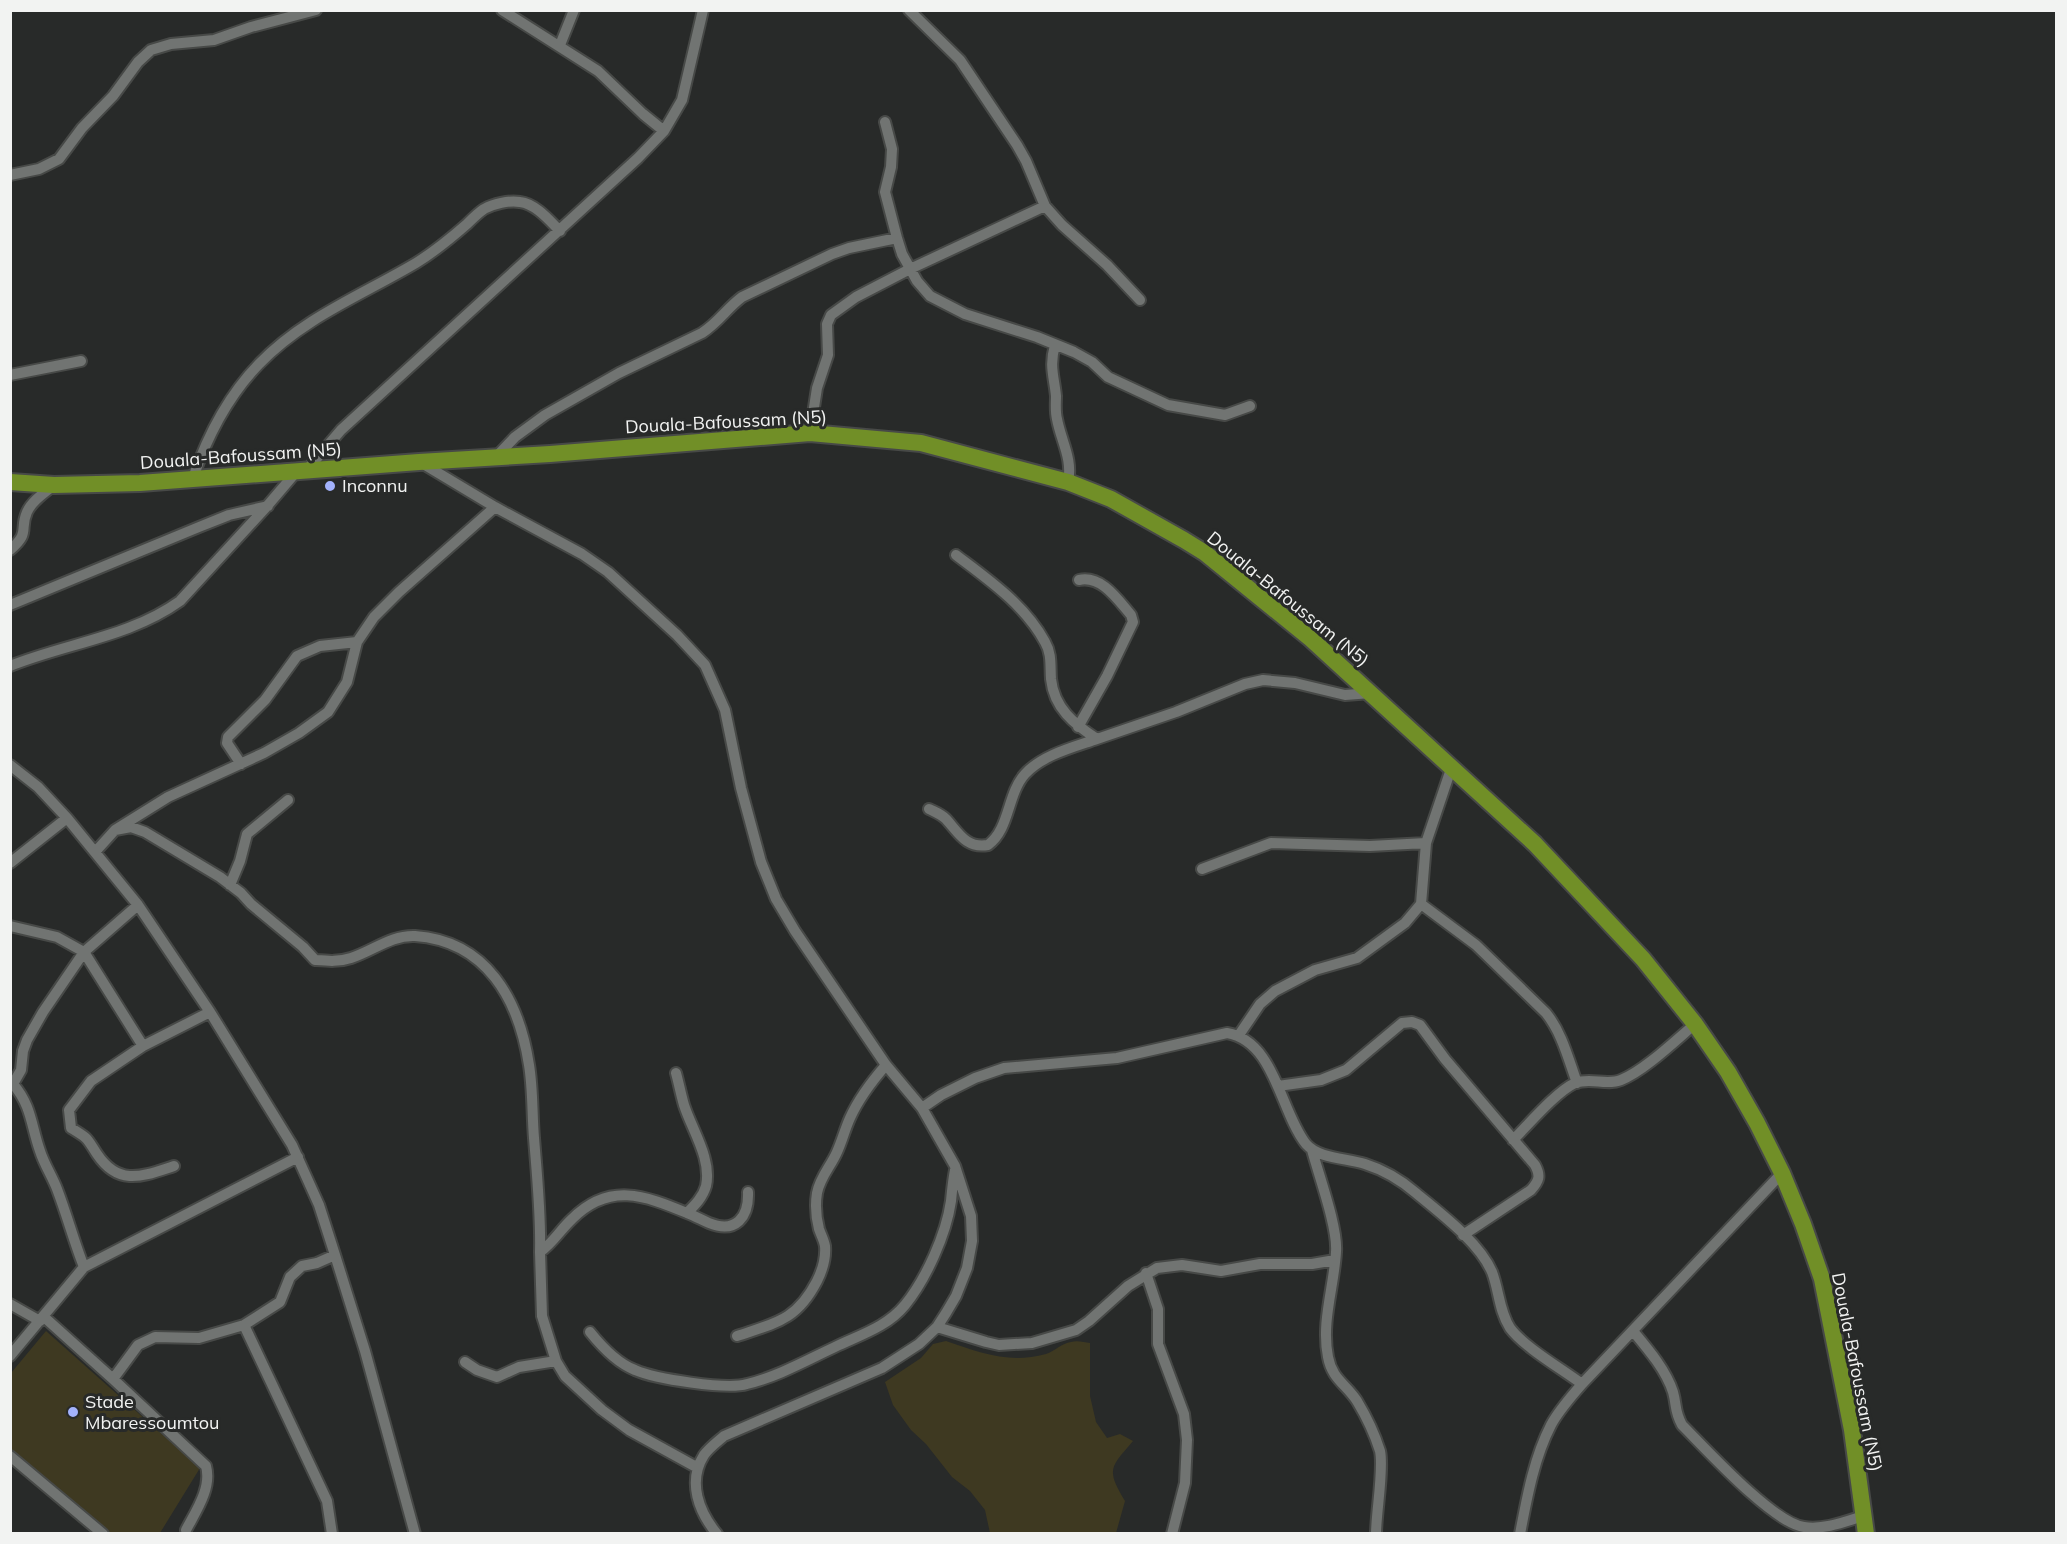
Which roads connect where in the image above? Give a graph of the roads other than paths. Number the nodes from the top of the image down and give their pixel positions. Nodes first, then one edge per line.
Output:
1 (315, 10) edge
2 (502, 10) edge
3 (574, 10) edge
4 (703, 10) edge
5 (909, 10) edge
6 (560, 45) junction
7 (885, 122) dead end
8 (664, 131) junction
9 (10, 175) edge
10 (1045, 206) junction
11 (560, 231) junction
12 (897, 238) junction
13 (910, 269) junction
14 (1140, 300) dead end
15 (1055, 345) junction
16 (81, 361) dead end
17 (10, 375) edge
18 (1250, 406) dead end
19 (810, 433) junction
20 (496, 457) junction
21 (419, 462) junction
22 (302, 471) junction
23 (192, 478) junction
24 (10, 482) edge
25 (1068, 482) junction
26 (54, 485) junction
27 (268, 506) junction
28 (495, 507) junction
29 (10, 550) edge
30 (956, 555) dead end
31 (1079, 580) dead end
32 (10, 605) edge
33 (357, 642) junction
34 (10, 666) edge
35 (1371, 693) junction
36 (1078, 726) junction
37 (1097, 739) junction
38 (241, 764) junction
39 (10, 765) edge
40 (1452, 766) junction
41 (288, 800) dead end
42 (929, 809) dead end
43 (67, 818) junction
44 (115, 830) junction
45 (1426, 843) junction
46 (96, 852) junction
47 (10, 863) edge
48 (1202, 869) dead end
49 (230, 885) junction
50 (1421, 904) junction
51 (138, 905) junction
52 (10, 926) edge
53 (84, 952) junction
54 (210, 1012) junction
55 (1695, 1024) junction
56 (1239, 1035) junction
57 (143, 1046) junction
58 (886, 1065) junction
59 (676, 1073) dead end
60 (1576, 1083) junction
61 (12, 1085) edge
62 (1278, 1086) junction
63 (922, 1108) junction
64 (1513, 1140) junction
65 (1312, 1150) junction
66 (298, 1157) junction
67 (174, 1166) dead end
68 (955, 1166) junction
69 (1782, 1173) junction
70 (748, 1192) dead end
71 (687, 1213) junction
72 (1463, 1235) junction
73 (540, 1252) junction
74 (335, 1255) junction
75 (1335, 1260) junction
76 (84, 1267) junction
77 (1146, 1273) junction
78 (10, 1305) edge
79 (41, 1318) junction
80 (244, 1325) junction
81 (937, 1327) junction
82 (1633, 1331) junction
83 (590, 1332) dead end
84 (737, 1336) dead end
85 (10, 1356) edge
86 (556, 1360) junction
87 (465, 1362) dead end
88 (113, 1379) junction
89 (1582, 1384) junction
90 (10, 1456) edge
91 (698, 1468) junction
92 (1863, 1516) junction
93 (187, 1532) edge
94 (103, 1533) edge
95 (332, 1533) edge
96 (415, 1533) edge
97 (717, 1533) edge
98 (1172, 1533) edge
99 (1376, 1533) edge
100 (1520, 1533) edge
101 (1866, 1533) edge

1 - 9 street
2 - 6 street
3 - 6 street
4 - 8 street
5 - 10 street
6 - 8 street
7 - 12 street
8 - 11 street
10 - 13 street
10 - 14 street
11 - 22 street
11 - 23 street
12 - 13 street
12 - 20 street
13 - 15 street
13 - 19 street
15 - 18 street
15 - 25 street
16 - 17 street
19 - 20 highway, Douala-Bafoussam (N5)
19 - 25 highway, Douala-Bafoussam (N5)
20 - 21 highway, Douala-Bafoussam (N5)
21 - 22 highway, Douala-Bafoussam (N5)
21 - 28 street
22 - 23 highway, Douala-Bafoussam (N5)
22 - 27 street
23 - 26 highway, Douala-Bafoussam (N5)
24 - 26 highway, Douala-Bafoussam (N5)
25 - 35 highway, Douala-Bafoussam (N5)
26 - 29 street
27 - 32 street
27 - 34 street
28 - 33 street
28 - 58 street
30 - 36 street
31 - 36 street
33 - 38 street
33 - 38 street
35 - 37 street
35 - 40 highway, Douala-Bafoussam (N5)
36 - 37 street
37 - 42 street
38 - 44 street
39 - 43 street
40 - 45 street
40 - 55 highway, Douala-Bafoussam (N5)
41 - 49 street
43 - 46 street
43 - 47 street
44 - 46 street
44 - 49 street
45 - 48 street
45 - 50 street
46 - 51 street
49 - 73 street
50 - 56 street
50 - 60 street
51 - 53 street
51 - 54 street
52 - 53 street
53 - 57 street
53 - 61 street
54 - 57 street
54 - 66 street
55 - 60 street
55 - 69 highway, Douala-Bafoussam (N5)
56 - 62 street
56 - 63 street
57 - 67 street
58 - 63 street
58 - 84 street
59 - 71 street
60 - 64 street
61 - 76 street
62 - 64 street
62 - 65 street
63 - 68 street
64 - 72 street
65 - 72 street
65 - 75 street
66 - 74 street
66 - 76 street
68 - 81 street
68 - 83 street
69 - 82 street
69 - 92 highway, Douala-Bafoussam (N5)
70 - 71 street
71 - 73 street
72 - 89 street
73 - 86 street
74 - 80 street
74 - 96 street
75 - 77 street
75 - 99 street
76 - 79 street
77 - 81 street
77 - 98 street
78 - 79 street
79 - 85 street
79 - 88 street
80 - 88 street
80 - 95 street
81 - 91 street
82 - 89 street
82 - 92 street
86 - 87 street
86 - 91 street
88 - 93 street
89 - 100 street
90 - 94 street
91 - 97 street
92 - 101 highway, Douala-Bafoussam (N5)

